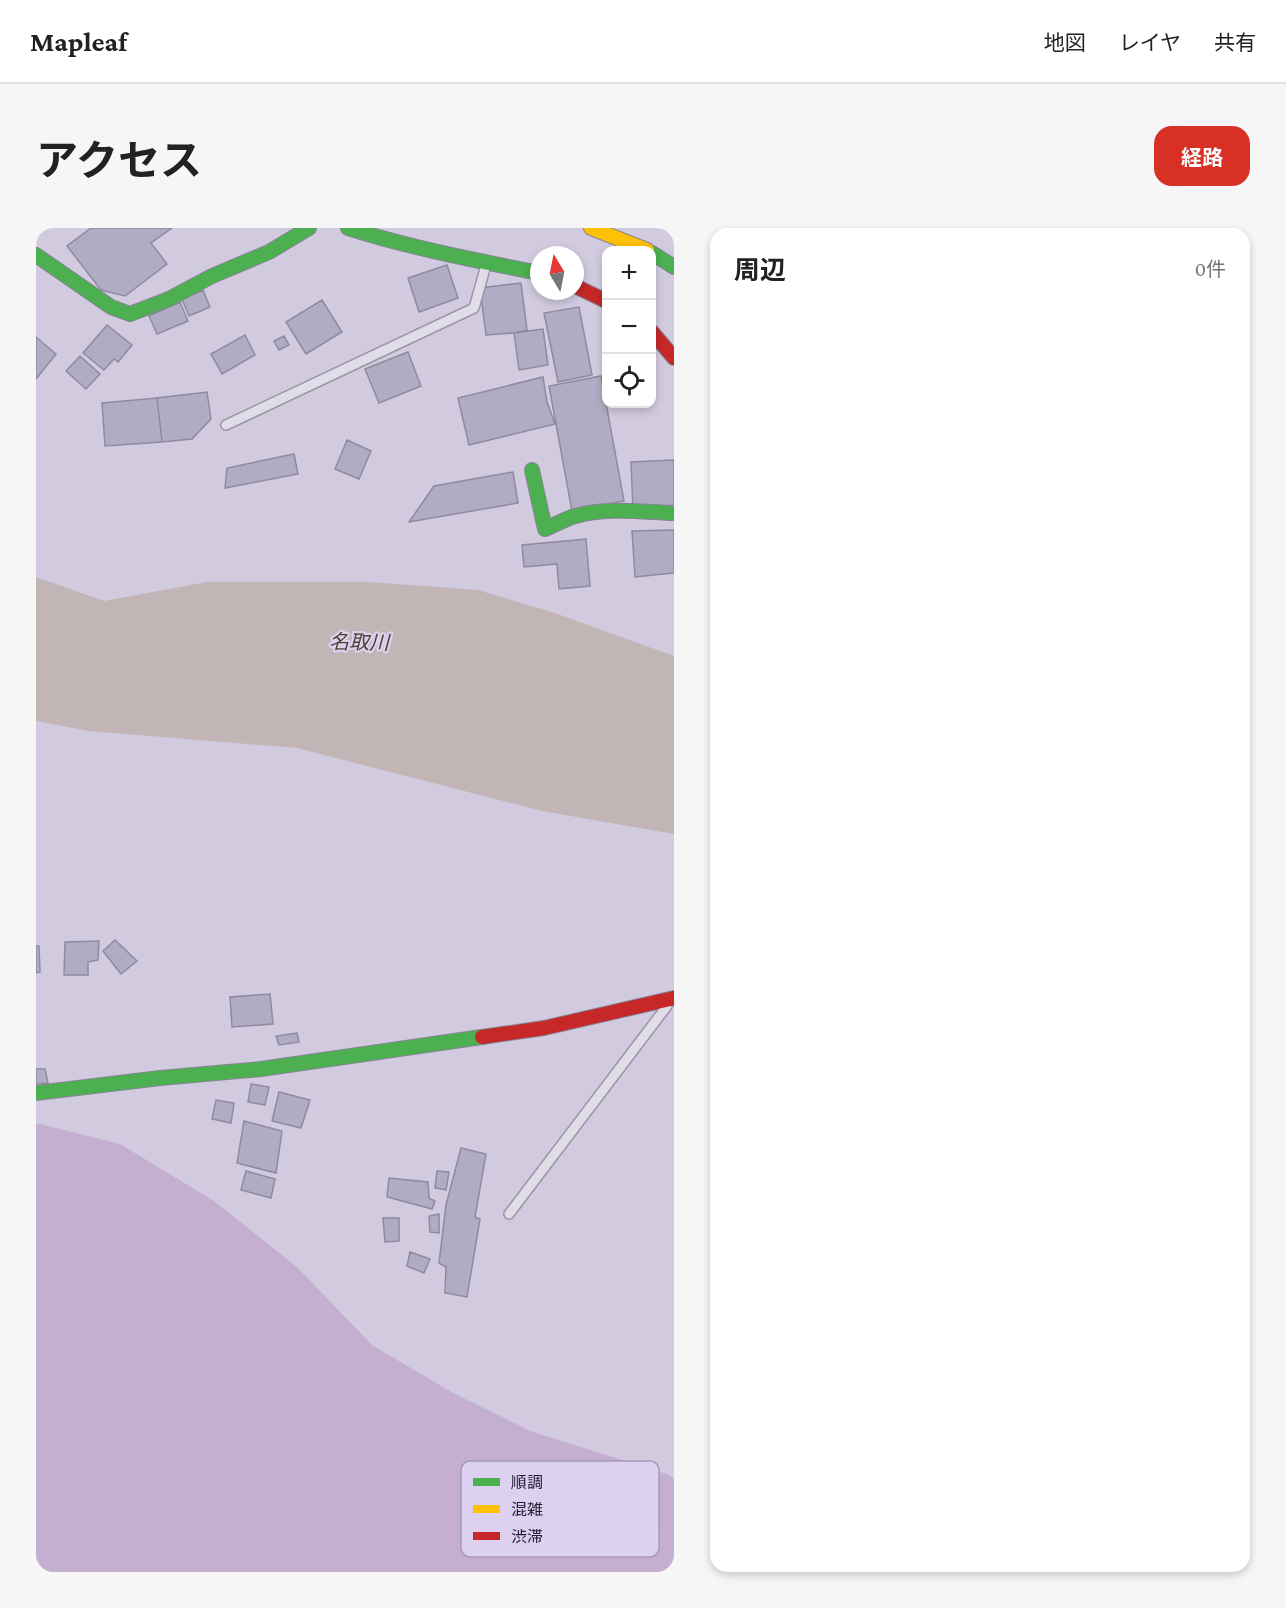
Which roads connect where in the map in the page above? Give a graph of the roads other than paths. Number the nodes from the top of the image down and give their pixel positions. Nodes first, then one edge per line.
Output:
1 (309, 228) edge
2 (348, 228) edge
3 (597, 229) edge
4 (637, 246) edge
5 (36, 255) edge
6 (656, 256) edge
7 (487, 264) junction
8 (674, 267) edge
9 (530, 271) edge
10 (584, 290) edge
11 (604, 300) edge
12 (656, 338) edge
13 (674, 358) edge
14 (226, 425) dead end
15 (532, 470) dead end
16 (674, 513) edge
17 (671, 999) edge
18 (36, 1094) edge
19 (510, 1214) dead end

1 - 5 main road
2 - 7 main road
3 - 4 main road
6 - 8 main road
7 - 9 main road
7 - 14 lane
10 - 11 main road
12 - 13 main road
15 - 16 main road
17 - 18 main road
17 - 19 lane

